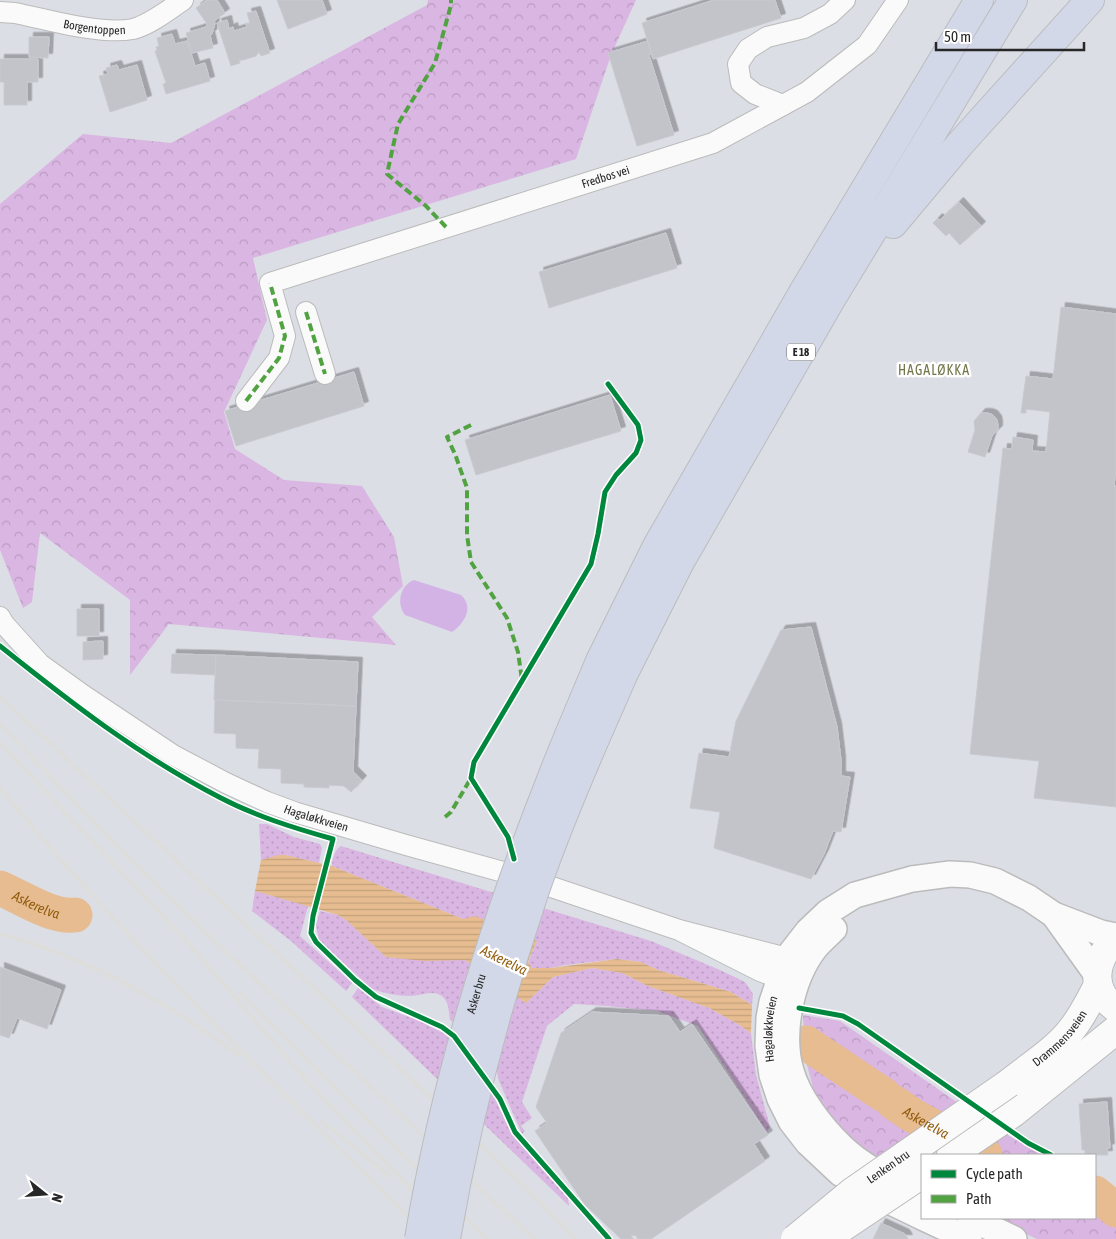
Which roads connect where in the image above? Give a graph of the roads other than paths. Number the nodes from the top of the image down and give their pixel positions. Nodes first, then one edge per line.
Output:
1 (182, 0) edge
2 (845, 0) edge
3 (898, 0) edge
4 (979, 0) edge
5 (1013, 0) edge
6 (1090, 0) edge
7 (0, 12) edge
8 (783, 104) junction
9 (830, 301) junction
10 (306, 312) dead end
11 (325, 374) dead end
12 (246, 402) dead end
13 (0, 617) edge
14 (1054, 915) junction
15 (1116, 936) edge
16 (1116, 942) edge
17 (789, 971) junction
18 (1098, 980) junction
19 (1116, 1008) edge
20 (1116, 1030) edge
21 (1009, 1083) joint
22 (952, 1154) edge
23 (921, 1175) edge
24 (921, 1194) edge
25 (921, 1216) edge
26 (927, 1219) edge
27 (972, 1219) edge
28 (420, 1239) edge
29 (446, 1239) edge
30 (795, 1239) edge
31 (825, 1239) edge
32 (969, 1239) edge
33 (1014, 1239) edge

1 - 7 street, Borgentoppen
2 - 8 street
3 - 8 street, Fredbos vei
4 - 28 highway, Asker bru / E 18, bridge
5 - 9 highway, E 18
6 - 9 highway, E 18
8 - 12 street, Fredbos vei
9 - 29 highway, E 18, bridge
10 - 11 street
13 - 17 street, Hagaløkkveien
14 - 15 street, Hagaløkkveien
14 - 17 street, Hagaløkkveien
14 - 18 street, Hagaløkkveien
16 - 18 main road, Drammensveien
17 - 24 street, Hagaløkkveien
17 - 25 street, Hagaløkkveien
18 - 19 main road
18 - 21 main road, Drammensveien
20 - 22 main road
21 - 30 main road, Lenken bru, bridge
23 - 31 main road, Lenken bru, bridge
26 - 32 street, Hagaløkkveien
27 - 33 street

